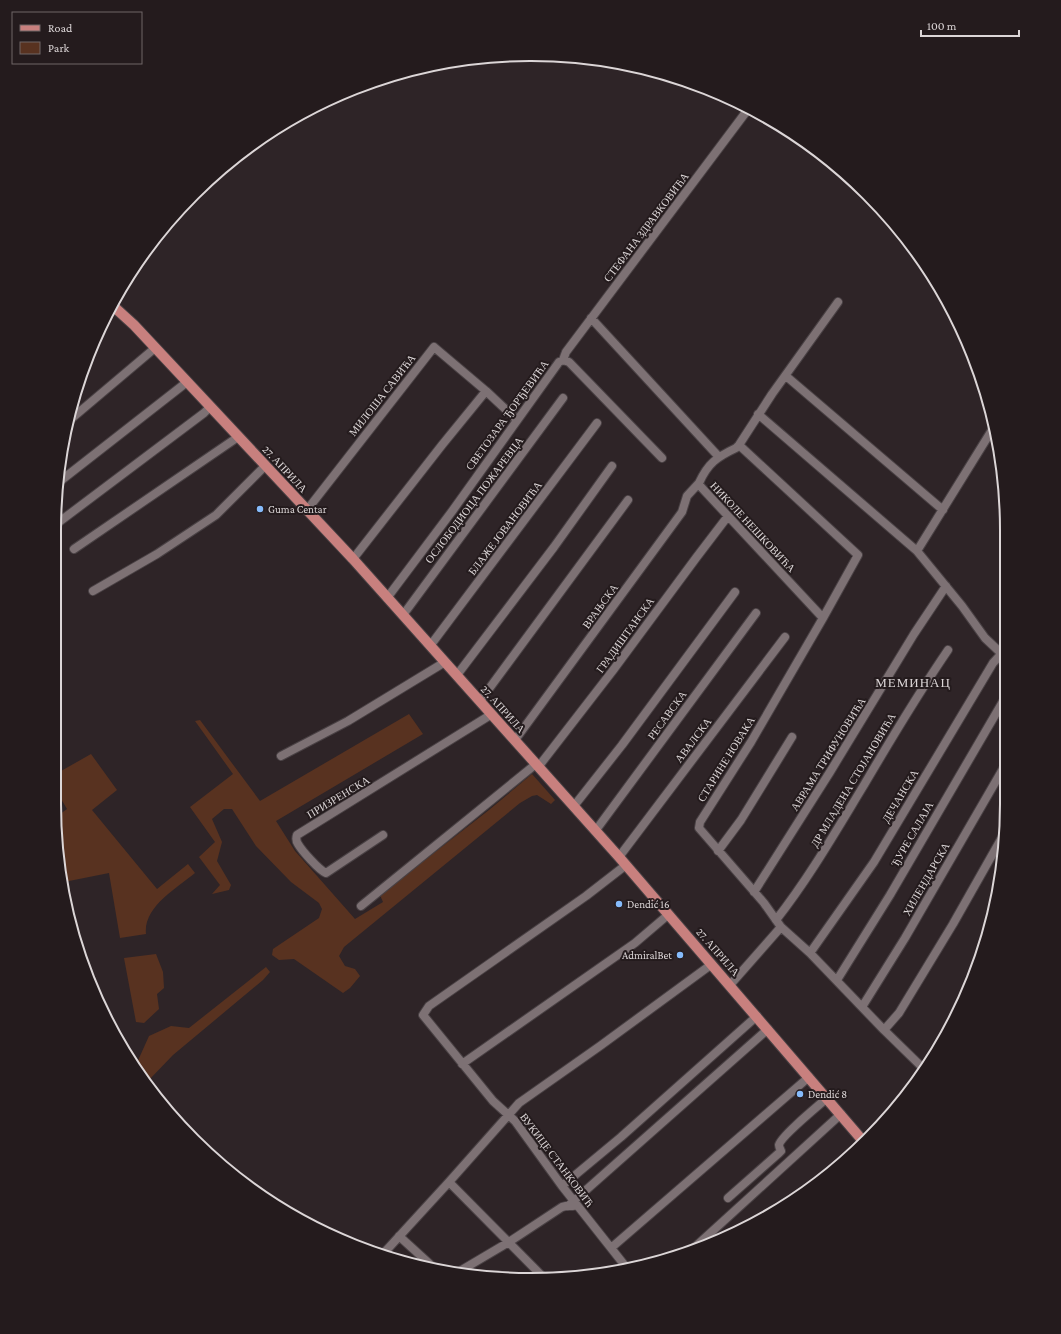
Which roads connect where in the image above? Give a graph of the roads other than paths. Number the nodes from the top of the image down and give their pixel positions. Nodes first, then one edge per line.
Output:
1 (745, 113) edge
2 (838, 302) dead end
3 (116, 310) edge
4 (591, 318) junction
5 (155, 348) junction
6 (562, 360) junction
7 (786, 376) junction
8 (187, 382) junction
9 (486, 391) junction
10 (563, 398) dead end
11 (210, 407) junction
12 (758, 414) junction
13 (76, 415) edge
14 (517, 420) junction
15 (597, 423) dead end
16 (990, 434) edge
17 (238, 437) junction
18 (739, 445) junction
19 (718, 457) junction
20 (662, 458) dead end
21 (265, 466) junction
22 (612, 466) dead end
23 (64, 477) edge
24 (699, 483) junction
25 (628, 500) dead end
26 (307, 510) junction
27 (943, 510) junction
28 (728, 516) junction
29 (61, 520) edge
30 (74, 549) dead end
31 (917, 551) junction
32 (353, 559) junction
33 (946, 586) junction
34 (93, 591) dead end
35 (735, 592) dead end
36 (387, 598) junction
37 (756, 613) dead end
38 (403, 615) junction
39 (823, 618) junction
40 (785, 637) dead end
41 (430, 646) junction
42 (1000, 649) edge
43 (948, 650) dead end
44 (1000, 656) edge
45 (445, 662) junction
46 (457, 675) junction
47 (480, 701) junction
48 (1000, 707) edge
49 (492, 714) junction
50 (792, 737) dead end
51 (515, 740) junction
52 (281, 756) dead end
53 (538, 765) junction
54 (1000, 774) edge
55 (574, 806) junction
56 (596, 830) junction
57 (383, 835) dead end
58 (998, 845) edge
59 (718, 851) junction
60 (620, 857) junction
61 (626, 865) junction
62 (754, 892) junction
63 (361, 906) dead end
64 (669, 914) junction
65 (776, 920) junction
66 (781, 927) junction
67 (810, 953) junction
68 (712, 964) junction
69 (837, 980) junction
70 (730, 985) junction
71 (862, 1007) junction
72 (757, 1016) junction
73 (768, 1029) junction
74 (884, 1030) junction
75 (462, 1064) junction
76 (920, 1065) edge
77 (809, 1078) junction
78 (827, 1098) junction
79 (841, 1114) junction
80 (508, 1115) junction
81 (860, 1137) edge
82 (449, 1182) junction
83 (564, 1188) junction
84 (728, 1198) dead end
85 (568, 1204) junction
86 (399, 1236) junction
87 (703, 1240) edge
88 (509, 1242) junction
89 (611, 1248) junction
90 (387, 1250) edge
91 (427, 1261) edge
92 (623, 1264) edge
93 (465, 1268) edge
94 (539, 1273) edge

1 - 4 street, СТЕФАНА ЗДРАВКОВИЋА
2 - 7 street, НИКОЛЕ НЕШКОВИЋА
3 - 5 main road, 27. АПРИЛА
4 - 6 street, СТЕФАНА ЗДРАВКОВИЋА
4 - 19 street
5 - 8 main road, 27. АПРИЛА
5 - 13 street
6 - 14 street, СВЕТОЗАРА ЂОРЂЕВИЋА
6 - 20 street, СВЕТОЗАРА ЂОРЂЕВИЋА
7 - 12 street, НИКОЛЕ НЕШКОВИЋА
7 - 27 street
8 - 11 main road, 27. АПРИЛА
8 - 23 street
9 - 14 street
9 - 26 street, МИЛОША САВИЋА
9 - 32 street
10 - 38 street, ОСЛОБОДИОЦА ПОЖАРЕВЦА
11 - 17 main road, 27. АПРИЛА
11 - 29 street
12 - 18 street, НИКОЛЕ НЕШКОВИЋА
12 - 31 street
14 - 36 street, СВЕТОЗАРА ЂОРЂЕВИЋА
15 - 41 street, БЛАЖЕ ЈОВАНОВИЋА
16 - 27 street
17 - 21 main road, 27. АПРИЛА
17 - 30 street
18 - 19 street, НИКОЛЕ НЕШКОВИЋА
18 - 39 street, СТАРИНЕ НОВАКА
19 - 24 street, НИКОЛЕ НЕШКОВИЋА
21 - 26 main road, 27. АПРИЛА
21 - 34 street
22 - 46 street
24 - 28 street, НИКОЛЕ НЕШКОВИЋА
24 - 51 street, ВРАЊСКА
25 - 47 street
26 - 32 main road, 27. АПРИЛА
27 - 31 street
28 - 39 street, НИКОЛЕ НЕШКОВИЋА
28 - 53 street, ГРАДИШТАНСКА
31 - 33 street
32 - 36 main road, 27. АПРИЛА
33 - 42 street
33 - 62 street, АВРАМА ТРИФУНОВИЋА
35 - 55 street
36 - 38 main road, 27. АПРИЛА
37 - 56 street, РЕСАВСКА
38 - 41 main road, 27. АПРИЛА
39 - 59 street, СТАРИНЕ НОВАКА
40 - 60 street, АВАЛСКА
41 - 45 main road, 27. АПРИЛА
43 - 65 street, ДР МЛАДЕНА СТОЈАНОВИЋА
44 - 67 street, ДЕЧАНСКА
45 - 46 main road, 27. АПРИЛА
45 - 52 street
46 - 47 main road, 27. АПРИЛА
47 - 49 main road, 27. АПРИЛА
48 - 69 street, ЂУРЕ САЛАЈА
49 - 51 main road, 27. АПРИЛА
49 - 57 street, ПРИЗРЕНСКА
50 - 59 street
51 - 53 main road, 27. АПРИЛА
53 - 55 main road, 27. АПРИЛА
53 - 63 street, ГРАДИШТАНСКА
54 - 71 street, ХИЛЕНДАРСКА
55 - 56 main road, 27. АПРИЛА
56 - 60 main road, 27. АПРИЛА
58 - 74 street
59 - 62 street, СТАРИНЕ НОВАКА
60 - 61 main road, 27. АПРИЛА
61 - 64 main road, 27. АПРИЛА
61 - 75 street, ВУКИЦЕ СТАНКОВИЋ
62 - 65 street, СТАРИНЕ НОВАКА
64 - 68 main road, 27. АПРИЛА
64 - 75 street
65 - 66 street, СТАРИНЕ НОВАКА
66 - 67 street, СТАРИНЕ НОВАКА
66 - 70 street
67 - 69 street, СТАРИНЕ НОВАКА
68 - 70 main road, 27. АПРИЛА
68 - 80 street
69 - 71 street, СТАРИНЕ НОВАКА
70 - 72 main road, 27. АПРИЛА
71 - 74 street, СТАРИНЕ НОВАКА
72 - 73 main road, 27. АПРИЛА
72 - 83 street
73 - 77 main road, 27. АПРИЛА
73 - 85 street
74 - 76 street, СТАРИНЕ НОВАКА
75 - 80 street, ВУКИЦЕ СТАНКОВИЋ
77 - 78 main road, 27. АПРИЛА
77 - 89 street
78 - 79 main road, 27. АПРИЛА
78 - 84 street
79 - 81 main road, 27. АПРИЛА
79 - 87 street
80 - 82 street
80 - 83 street, ВУКИЦЕ СТАНКОВИЋ
82 - 86 street
82 - 88 street
83 - 85 street, ВУКИЦЕ СТАНКОВИЋ
83 - 85 street
85 - 88 street
85 - 89 street, ВУКИЦЕ СТАНКОВИЋ
86 - 90 street
86 - 91 street
88 - 93 street
88 - 94 street
89 - 92 street, ВУКИЦЕ СТАНКОВИЋ

